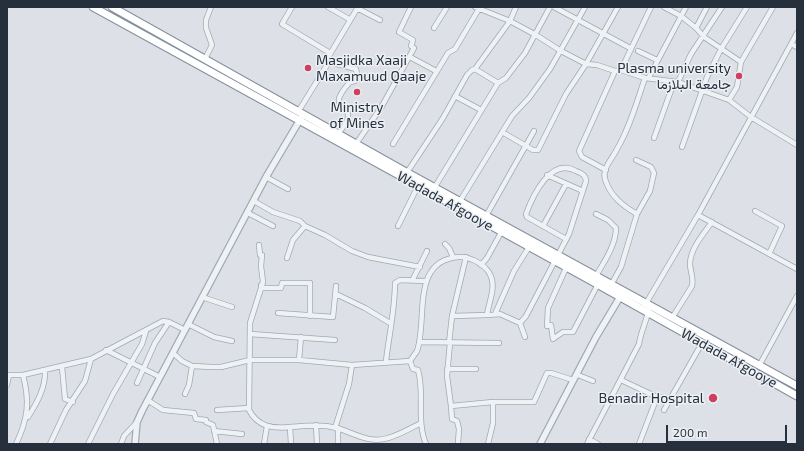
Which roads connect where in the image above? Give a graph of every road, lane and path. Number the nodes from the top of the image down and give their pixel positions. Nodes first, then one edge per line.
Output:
1 (93, 7) edge
2 (112, 7) edge
3 (211, 7) edge
4 (292, 7) edge
5 (328, 7) edge
6 (357, 7) edge
7 (411, 7) edge
8 (447, 7) edge
9 (516, 7) edge
10 (550, 7) edge
11 (554, 7) edge
12 (585, 7) edge
13 (618, 7) edge
14 (651, 7) edge
15 (664, 7) edge
16 (686, 7) edge
17 (707, 7) edge
18 (722, 7) edge
19 (747, 7) edge
20 (773, 7) edge
21 (478, 8) edge
22 (681, 16) junction
23 (349, 19) junction
24 (380, 20) dead end
25 (579, 20) junction
26 (510, 21) junction
27 (434, 28) dead end
28 (696, 28) junction
29 (602, 33) junction
30 (797, 33) edge
31 (536, 35) junction
32 (704, 37) junction
33 (791, 44) junction
34 (797, 47) edge
35 (630, 48) junction
36 (721, 49) junction
37 (561, 51) junction
38 (638, 52) dead end
39 (330, 53) junction
40 (410, 57) junction
41 (205, 59) junction
42 (657, 60) junction
43 (326, 61) junction
44 (740, 62) junction
45 (586, 64) junction
46 (475, 69) junction
47 (620, 70) junction
48 (436, 71) junction
49 (615, 72) junction
50 (647, 77) junction
51 (676, 82) junction
52 (498, 83) junction
53 (701, 90) junction
54 (456, 96) junction
55 (728, 100) junction
56 (481, 110) junction
57 (299, 116) junction
58 (751, 117) junction
59 (534, 130) dead end
60 (502, 132) junction
61 (338, 134) junction
62 (654, 138) dead end
63 (356, 144) junction
64 (393, 144) dead end
65 (797, 145) edge
66 (526, 146) junction
67 (682, 147) dead end
68 (636, 160) dead end
69 (606, 170) junction
70 (406, 176) junction
71 (547, 176) junction
72 (266, 177) junction
73 (566, 184) junction
74 (418, 186) junction
75 (288, 189) dead end
76 (433, 190) junction
77 (583, 191) junction
78 (254, 201) junction
79 (460, 201) junction
80 (754, 211) dead end
81 (248, 213) junction
82 (596, 214) dead end
83 (637, 214) junction
84 (698, 215) junction
85 (486, 216) junction
86 (712, 222) junction
87 (273, 226) dead end
88 (305, 226) junction
89 (398, 226) dead end
90 (543, 226) junction
91 (503, 229) junction
92 (566, 239) junction
93 (445, 244) dead end
94 (259, 245) dead end
95 (529, 247) junction
96 (427, 251) dead end
97 (769, 254) junction
98 (466, 256) junction
99 (453, 257) junction
100 (287, 258) dead end
101 (556, 258) junction
102 (481, 265) junction
103 (420, 267) junction
104 (566, 268) junction
105 (797, 269) edge
106 (596, 276) junction
107 (413, 279) junction
108 (427, 281) junction
109 (598, 284) junction
110 (261, 285) junction
111 (336, 286) dead end
112 (610, 288) junction
113 (336, 294) junction
114 (202, 296) junction
115 (797, 296) edge
116 (620, 297) junction
117 (232, 307) dead end
118 (646, 308) junction
119 (278, 313) dead end
120 (495, 314) junction
121 (487, 315) junction
122 (310, 316) junction
123 (452, 316) junction
124 (672, 318) junction
125 (169, 322) junction
126 (390, 323) junction
127 (520, 323) junction
128 (188, 324) junction
129 (185, 330) junction
130 (146, 331) junction
131 (250, 334) junction
132 (301, 337) junction
133 (525, 337) dead end
134 (232, 340) dead end
135 (335, 340) dead end
136 (419, 342) junction
137 (449, 343) junction
138 (499, 343) dead end
139 (702, 343) junction
140 (106, 350) junction
141 (173, 353) junction
142 (91, 359) junction
143 (250, 360) junction
144 (299, 360) junction
145 (410, 361) junction
146 (386, 362) junction
147 (131, 363) junction
148 (352, 365) junction
149 (192, 366) junction
150 (759, 366) junction
151 (62, 367) junction
152 (143, 369) junction
153 (447, 369) junction
154 (476, 369) dead end
155 (45, 370) junction
156 (8, 375) edge
157 (23, 375) junction
158 (160, 377) junction
159 (576, 378) junction
160 (621, 380) junction
161 (594, 381) dead end
162 (137, 383) dead end
163 (7, 385) edge
164 (797, 386) edge
165 (185, 394) dead end
166 (797, 396) edge
167 (657, 397) junction
168 (670, 399) junction
169 (148, 401) junction
170 (73, 402) junction
171 (493, 402) junction
172 (451, 406) junction
173 (249, 408) junction
174 (217, 410) dead end
175 (664, 410) dead end
176 (27, 419) junction
177 (137, 422) junction
178 (421, 423) junction
179 (316, 425) junction
180 (267, 426) junction
181 (290, 427) junction
182 (337, 428) junction
183 (214, 431) junction
184 (242, 434) dead end
185 (378, 442) edge
186 (588, 442) edge
187 (458, 443) dead end
188 (16, 444) edge
189 (50, 444) edge
190 (88, 444) edge
191 (121, 444) edge
192 (135, 444) edge
193 (217, 444) edge
194 (264, 444) edge
195 (290, 444) edge
196 (317, 444) edge
197 (338, 444) edge
198 (426, 444) edge
199 (488, 444) edge
200 (540, 444) edge
201 (598, 444) edge
202 (639, 444) edge

1 - 57 highway, Wadada Afgooye
2 - 41 highway, Wadada Afgooye
3 - 41 street
4 - 39 street
5 - 23 street
6 - 23 street
6 - 24 street
7 - 40 street
8 - 27 street
9 - 26 street
10 - 31 street
11 - 25 street
12 - 25 street
13 - 29 street
14 - 35 street
15 - 22 street
16 - 22 street
17 - 28 street
18 - 32 street
19 - 36 street
20 - 44 street
21 - 26 street
21 - 48 street
22 - 28 street
22 - 42 street
23 - 39 street
25 - 29 street
25 - 37 street
26 - 31 street
26 - 46 street
28 - 32 street
29 - 35 street
29 - 45 street
30 - 33 street
31 - 37 street
31 - 52 street
32 - 36 street
32 - 51 street
33 - 34 street
33 - 58 street
35 - 47 street
36 - 44 street
36 - 53 street
37 - 45 street
37 - 60 street
38 - 42 street
39 - 43 street
40 - 48 street
40 - 63 street
41 - 57 highway, Wadada Afgooye
42 - 50 street
43 - 57 street
43 - 61 street
44 - 55 street
45 - 49 street
45 - 66 street
46 - 52 street
46 - 54 street
47 - 49 street
47 - 50 street
48 - 64 street
49 - 69 street
50 - 51 street
50 - 69 street
51 - 53 street
51 - 62 street
52 - 56 street
53 - 55 street
53 - 67 street
54 - 56 street
54 - 70 street
55 - 58 street
56 - 76 street
57 - 61 highway, Wadada Afgooye
57 - 70 highway, Wadada Afgooye
57 - 72 street
58 - 65 street
58 - 84 street
59 - 66 street
60 - 66 street
60 - 79 street
61 - 63 highway, Wadada Afgooye
63 - 70 highway, Wadada Afgooye
66 - 85 street
68 - 83 street
69 - 83 street
70 - 74 highway, Wadada Afgooye
70 - 76 highway, Wadada Afgooye
71 - 73 street
71 - 77 street
71 - 90 street
72 - 75 street
72 - 78 street
73 - 77 street
73 - 90 street
74 - 76 highway, Wadada Afgooye
74 - 89 street
76 - 79 highway, Wadada Afgooye
76 - 91 highway, Wadada Afgooye
77 - 92 street
78 - 81 street
78 - 88 street
79 - 85 highway, Wadada Afgooye
80 - 97 street
81 - 87 street
81 - 114 street
82 - 106 street
83 - 112 street
84 - 86 street
84 - 118 street
85 - 91 highway, Wadada Afgooye
86 - 97 street
86 - 124 street
88 - 100 street
88 - 103 street
90 - 92 street
91 - 95 highway, Wadada Afgooye
91 - 101 highway, Wadada Afgooye
91 - 102 street
92 - 101 street
93 - 99 street
94 - 110 street
95 - 101 highway, Wadada Afgooye
95 - 120 street
96 - 103 street
97 - 105 street
98 - 99 street
98 - 102 street
98 - 123 street
99 - 108 street
101 - 104 highway, Wadada Afgooye
101 - 106 highway, Wadada Afgooye
101 - 127 street
102 - 121 street
103 - 107 street
104 - 109 highway, Wadada Afgooye
104 - 109 street
106 - 112 highway, Wadada Afgooye
107 - 108 street
107 - 126 street
108 - 136 street
109 - 112 highway, Wadada Afgooye
110 - 122 street
110 - 131 street
111 - 113 street
112 - 116 highway, Wadada Afgooye
112 - 118 highway, Wadada Afgooye
113 - 122 street
113 - 126 street
114 - 117 street
114 - 128 street
115 - 150 street
116 - 118 highway, Wadada Afgooye
116 - 159 street
118 - 124 highway, Wadada Afgooye
118 - 139 highway, Wadada Afgooye
118 - 160 street
119 - 122 street
120 - 121 street
120 - 127 street
121 - 123 street
123 - 137 street
124 - 150 highway, Wadada Afgooye
125 - 129 street
125 - 130 street
125 - 152 street
126 - 146 street
127 - 133 street
128 - 129 street
128 - 134 street
129 - 141 street
130 - 140 street
130 - 147 street
131 - 132 street
131 - 143 street
132 - 135 street
132 - 144 street
136 - 137 street
136 - 145 street
137 - 138 street
137 - 153 street
139 - 166 highway, Wadada Afgooye
139 - 168 street
140 - 142 street
140 - 147 street
141 - 149 street
141 - 158 street
142 - 151 street
142 - 170 street
143 - 144 street
143 - 149 street
143 - 173 street
144 - 148 street
145 - 146 street
145 - 178 street
146 - 148 street
147 - 152 street
147 - 190 street
148 - 182 street
149 - 165 street
150 - 164 highway, Wadada Afgooye
151 - 155 street
151 - 170 street
152 - 158 street
152 - 162 street
153 - 154 street
153 - 172 street
155 - 157 street
155 - 176 street
156 - 157 street
156 - 163 street
157 - 176 street
158 - 169 street
159 - 161 street
159 - 171 street
159 - 200 street
160 - 167 street
160 - 186 street
167 - 168 street
167 - 202 street
168 - 175 street
169 - 177 street
169 - 183 street
170 - 189 street
171 - 172 street
171 - 199 street
172 - 187 street
173 - 174 street
173 - 180 street
176 - 188 street
177 - 191 street
177 - 192 street
178 - 185 street
178 - 198 street
179 - 181 street
179 - 182 street
179 - 196 street
180 - 181 street
180 - 194 street
181 - 195 street
182 - 185 street
182 - 197 street
183 - 184 street
183 - 193 street
186 - 201 street

